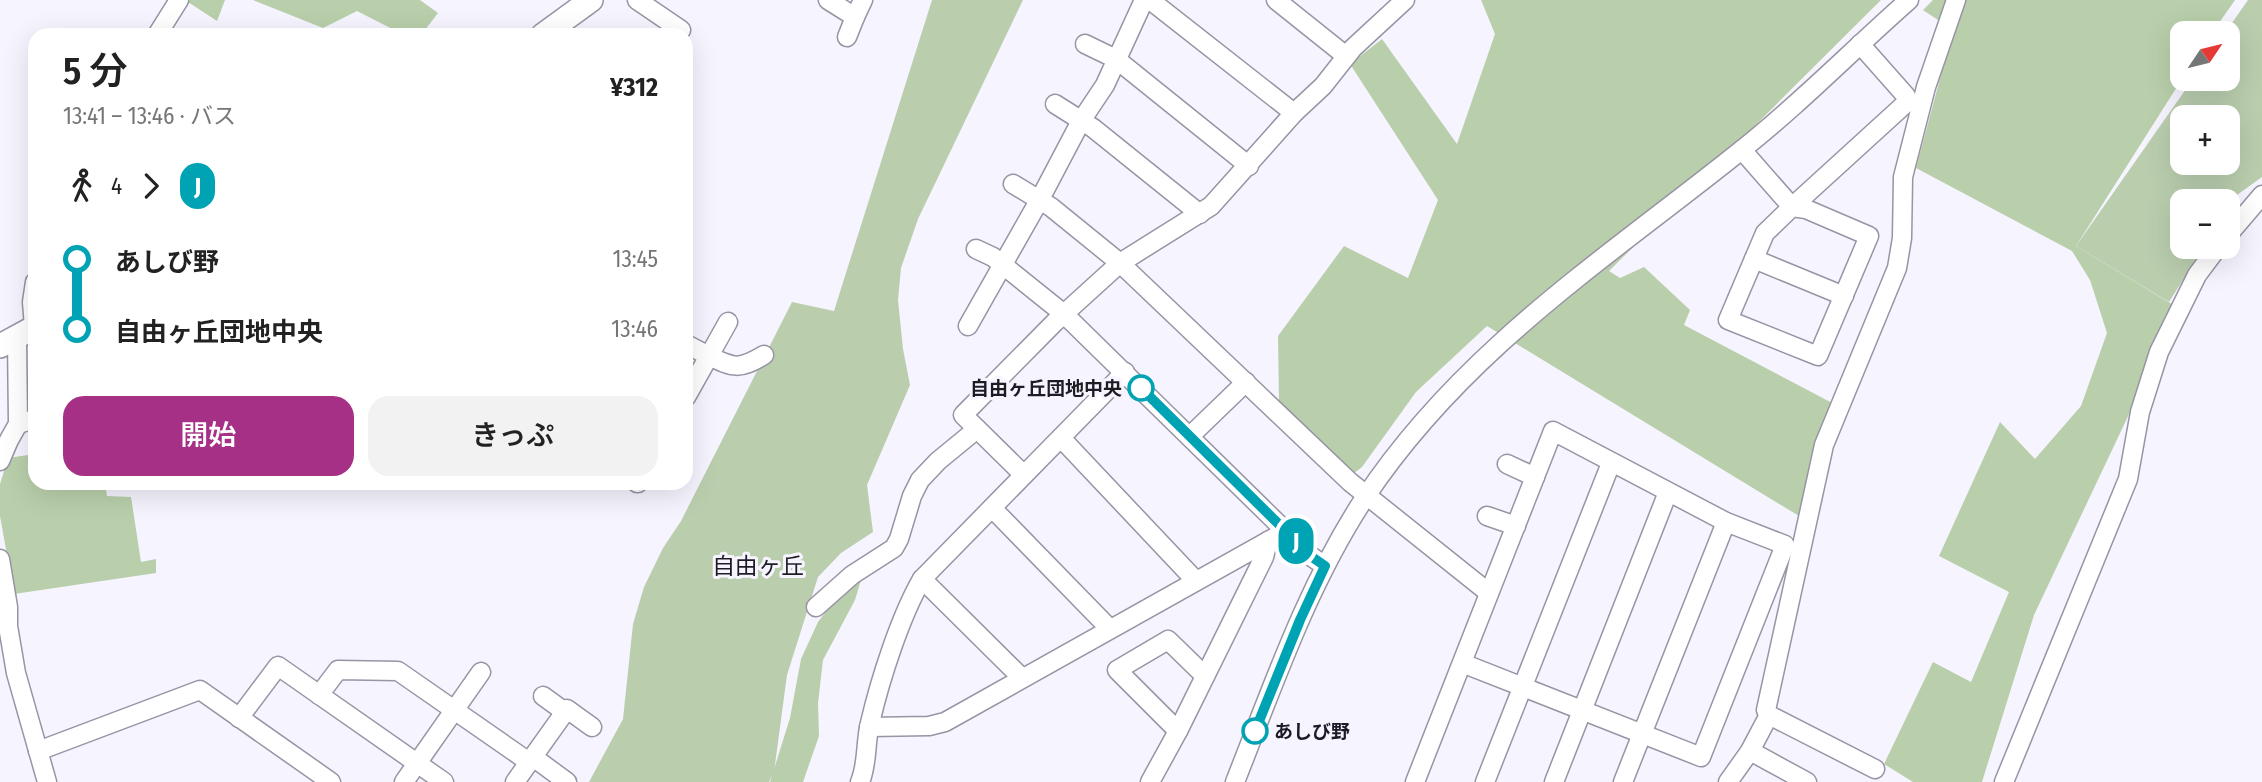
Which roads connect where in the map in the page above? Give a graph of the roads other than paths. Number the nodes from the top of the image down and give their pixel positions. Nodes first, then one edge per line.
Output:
1 (179, 0) edge
2 (591, 0) edge
3 (637, 0) edge
4 (828, 0) edge
5 (863, 0) edge
6 (1144, 0) edge
7 (1150, 0) edge
8 (1276, 0) edge
9 (1405, 0) edge
10 (1909, 0) edge
11 (1956, 0) edge
12 (855, 17) junction
13 (161, 28) edge
14 (553, 28) edge
15 (678, 28) edge
16 (847, 37) dead end
17 (1085, 44) dead end
18 (1860, 44) junction
19 (1346, 56) junction
20 (1116, 60) junction
21 (1055, 104) dead end
22 (1294, 113) junction
23 (1082, 121) junction
24 (1742, 150) junction
25 (1249, 166) junction
26 (1013, 184) dead end
27 (2262, 195) edge
28 (1040, 199) junction
29 (1792, 207) junction
30 (1200, 214) junction
31 (2240, 219) edge
32 (976, 249) dead end
33 (1754, 259) junction
34 (2209, 259) edge
35 (1121, 263) junction
36 (1003, 264) junction
37 (1844, 296) junction
38 (28, 314) edge
39 (1064, 314) junction
40 (728, 323) dead end
41 (968, 326) dead end
42 (21, 334) edge
43 (693, 348) edge
44 (764, 355) dead end
45 (709, 356) junction
46 (1125, 372) junction
47 (1246, 382) junction
48 (693, 385) edge
49 (27, 422) edge
50 (977, 429) junction
51 (1190, 436) junction
52 (1061, 438) junction
53 (0, 461) edge
54 (1611, 463) junction
55 (1507, 464) dead end
56 (1024, 475) junction
57 (1535, 477) junction
58 (1668, 492) junction
59 (1366, 495) junction
60 (992, 508) junction
61 (1487, 516) dead end
62 (1726, 522) junction
63 (1516, 527) junction
64 (1286, 531) junction
65 (1268, 541) junction
66 (0, 559) edge
67 (1325, 566) junction
68 (922, 579) junction
69 (1196, 581) junction
70 (1489, 593) junction
71 (816, 607) dead end
72 (4, 627) edge
73 (1110, 629) junction
74 (1461, 663) junction
75 (481, 672) dead end
76 (1205, 676) junction
77 (1022, 678) junction
78 (1522, 686) junction
79 (319, 695) junction
80 (543, 695) dead end
81 (1582, 709) junction
82 (455, 710) junction
83 (565, 712) junction
84 (1769, 715) junction
85 (239, 718) junction
86 (592, 727) dead end
87 (869, 727) junction
88 (1178, 731) junction
89 (1642, 733) junction
90 (38, 751) junction
91 (1750, 751) junction
92 (531, 759) junction
93 (417, 763) junction
94 (1875, 769) dead end
95 (47, 782) edge
96 (331, 782) edge
97 (404, 782) edge
98 (444, 782) edge
99 (515, 782) edge
100 (567, 782) edge
101 (860, 782) edge
102 (1150, 782) edge
103 (1235, 782) edge
104 (1415, 782) edge
105 (1485, 782) edge
106 (1554, 782) edge
107 (1623, 782) edge
108 (1728, 782) edge
109 (1807, 782) edge
110 (2004, 782) edge

1 - 13 street
2 - 14 main road
3 - 15 street
4 - 12 street
5 - 12 street
6 - 20 street
7 - 22 street
8 - 19 street
9 - 19 street
10 - 18 street
11 - 84 street
12 - 16 street
17 - 20 street
18 - 24 street
18 - 29 street
19 - 22 street
20 - 23 street
20 - 25 street
21 - 23 street
22 - 25 street
23 - 28 street
23 - 30 street
24 - 29 street
24 - 59 street
25 - 30 street
26 - 28 street
27 - 31 street
28 - 35 street
28 - 36 street
29 - 33 street
29 - 37 street
30 - 35 street
32 - 36 street
33 - 37 street
33 - 37 street
34 - 110 street
35 - 39 street
35 - 47 street
36 - 39 street
36 - 41 street
38 - 42 street
39 - 46 street
39 - 50 street
40 - 45 street
42 - 49 street
43 - 45 street
44 - 45 street
45 - 48 street
46 - 51 street
46 - 52 street
47 - 51 street
47 - 59 street
49 - 53 street
50 - 56 street
50 - 71 street
51 - 64 street
52 - 56 street
52 - 69 street
54 - 57 street
54 - 58 street
54 - 78 street
55 - 57 street
56 - 60 street
57 - 63 street
58 - 62 street
58 - 81 street
59 - 67 street
59 - 70 street
60 - 68 street
60 - 73 street
61 - 63 street
62 - 89 street
62 - 89 street
63 - 70 street
64 - 65 street
64 - 67 street
65 - 69 street
65 - 76 street
66 - 72 street
67 - 103 street
68 - 77 street
68 - 87 street
69 - 73 street
70 - 74 street
72 - 90 street
73 - 77 street
74 - 78 street
74 - 104 street
75 - 82 street
76 - 88 street
76 - 88 street
77 - 87 street
78 - 81 street
78 - 105 street
79 - 82 street
79 - 85 street
79 - 93 street
80 - 83 street
81 - 89 street
81 - 106 street
82 - 92 street
82 - 93 street
83 - 86 street
83 - 92 street
84 - 91 street
84 - 94 street
85 - 90 street
85 - 96 street
87 - 101 street
88 - 102 street
89 - 107 street
90 - 95 street
91 - 108 street
91 - 109 street
92 - 99 street
92 - 100 street
93 - 97 street
93 - 98 street

